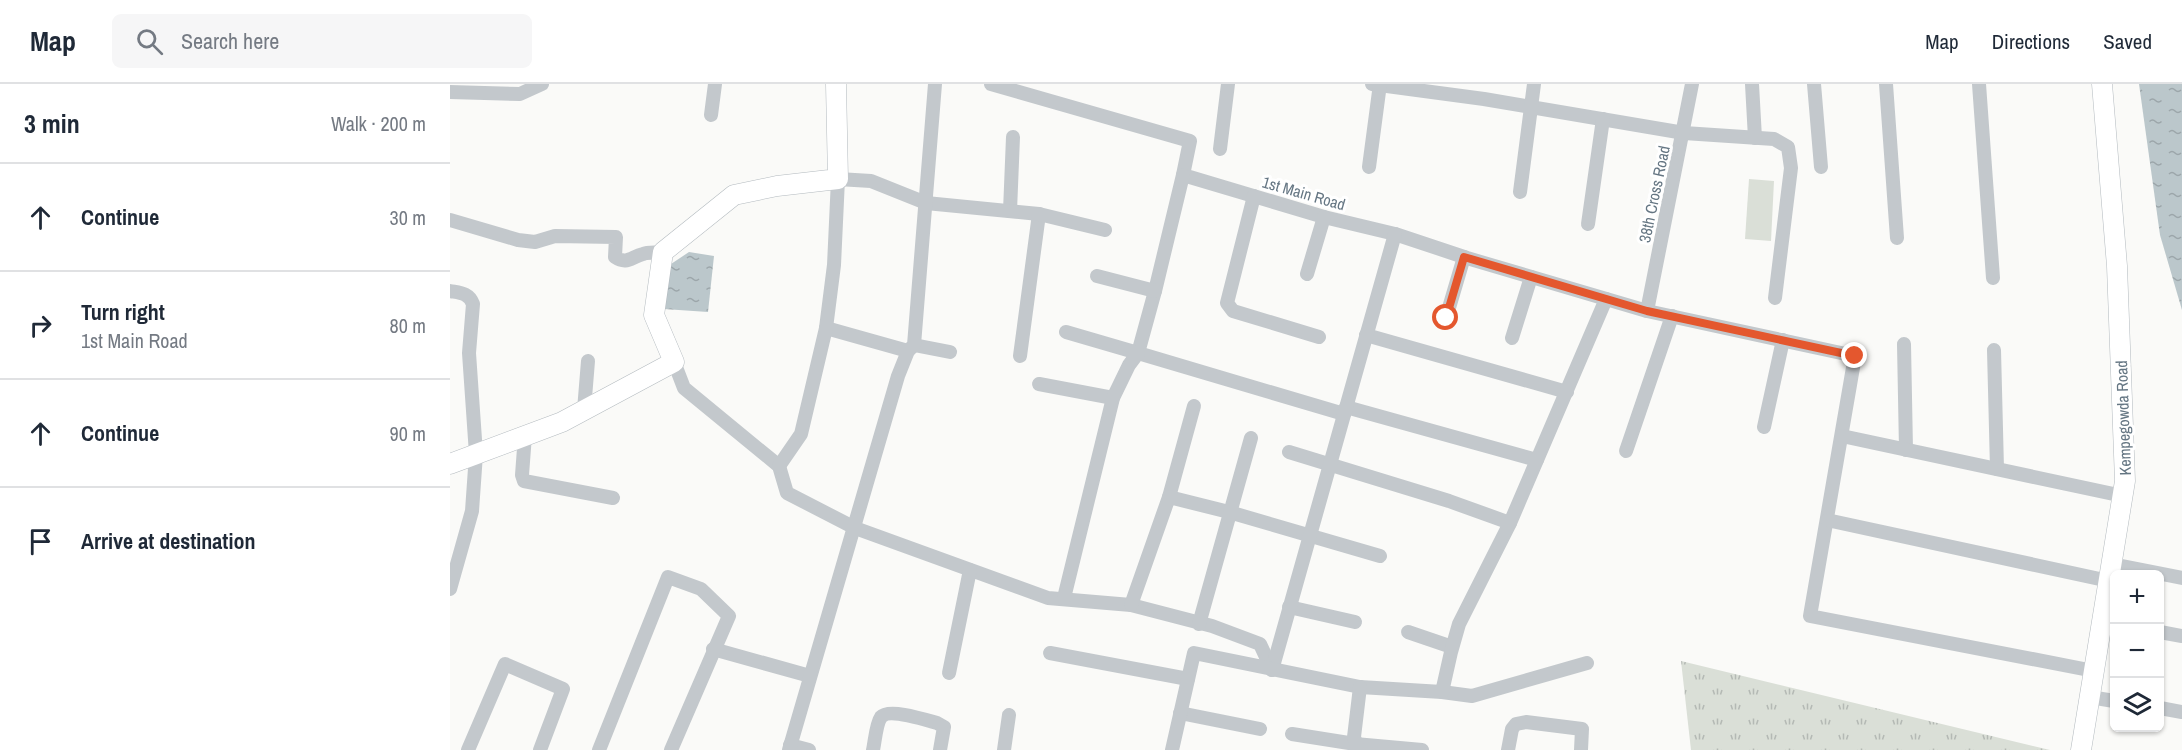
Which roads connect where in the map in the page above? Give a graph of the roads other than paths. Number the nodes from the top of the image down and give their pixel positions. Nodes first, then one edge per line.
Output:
1 (542, 84) edge
2 (715, 84) edge
3 (836, 84) edge
4 (935, 84) edge
5 (991, 84) edge
6 (1228, 84) edge
7 (1377, 84) edge
8 (1534, 84) edge
9 (1692, 84) edge
10 (1752, 84) edge
11 (1814, 84) edge
12 (1886, 84) edge
13 (1979, 84) edge
14 (2102, 84) edge
15 (450, 92) edge
16 (1531, 107) junction
17 (711, 115) dead end
18 (1603, 119) junction
19 (1684, 133) junction
20 (1013, 137) dead end
21 (1755, 138) junction
22 (1220, 149) dead end
23 (1369, 167) dead end
24 (1821, 167) dead end
25 (1183, 175) junction
26 (838, 179) junction
27 (1520, 192) dead end
28 (1254, 196) junction
29 (926, 203) junction
30 (1010, 211) junction
31 (1039, 214) junction
32 (1324, 217) junction
33 (450, 220) edge
34 (1588, 224) dead end
35 (1105, 230) dead end
36 (1395, 234) junction
37 (1897, 238) dead end
38 (663, 252) junction
39 (1464, 257) junction
40 (1307, 274) dead end
41 (1096, 276) dead end
42 (1530, 277) junction
43 (1992, 278) dead end
44 (450, 291) edge
45 (1155, 291) junction
46 (1775, 298) dead end
47 (1606, 299) junction
48 (1647, 311) junction
49 (1672, 316) junction
50 (1446, 318) dead end
51 (826, 327) junction
52 (1066, 332) dead end
53 (1366, 335) junction
54 (1318, 337) dead end
55 (1512, 338) dead end
56 (1783, 340) junction
57 (1904, 344) dead end
58 (911, 348) junction
59 (1994, 350) dead end
60 (950, 352) dead end
61 (1138, 353) junction
62 (1020, 356) dead end
63 (588, 361) dead end
64 (674, 362) junction
65 (1039, 384) dead end
66 (1567, 392) junction
67 (1113, 398) junction
68 (1194, 406) dead end
69 (584, 410) junction
70 (1345, 410) junction
71 (1764, 427) dead end
72 (525, 435) junction
73 (1842, 436) junction
74 (1251, 438) dead end
75 (1906, 450) junction
76 (1626, 451) dead end
77 (1289, 452) dead end
78 (476, 454) junction
79 (1537, 460) junction
80 (450, 464) edge
81 (1329, 465) junction
82 (779, 466) junction
83 (1997, 469) junction
84 (2123, 496) junction
85 (1169, 497) junction
86 (614, 498) dead end
87 (1229, 512) junction
88 (1827, 520) junction
89 (1510, 523) junction
90 (855, 528) junction
91 (1310, 536) junction
92 (1380, 556) dead end
93 (970, 570) junction
94 (2110, 570) edge
95 (2110, 572) joint
96 (2164, 576) edge
97 (2182, 578) edge
98 (450, 589) edge
99 (1064, 598) junction
100 (1131, 605) junction
101 (1289, 607) junction
102 (1355, 622) dead end
103 (2108, 623) edge
104 (1199, 624) junction
105 (1407, 632) dead end
106 (2164, 633) edge
107 (2182, 636) edge
108 (1452, 646) junction
109 (713, 649) junction
110 (1050, 653) dead end
111 (1587, 663) dead end
112 (1272, 669) junction
113 (2094, 671) junction
114 (949, 673) dead end
115 (810, 676) junction
116 (1188, 679) junction
117 (1360, 687) junction
118 (1442, 692) junction
119 (2090, 697) junction
120 (2110, 700) edge
121 (2164, 709) edge
122 (2182, 712) edge
123 (1180, 713) junction
124 (1009, 715) dead end
125 (1260, 729) dead end
126 (1292, 734) dead end
127 (789, 747) edge
128 (1357, 747) edge
129 (468, 750) edge
130 (540, 750) edge
131 (599, 750) edge
132 (671, 750) edge
133 (808, 750) edge
134 (873, 750) edge
135 (940, 750) edge
136 (1004, 750) edge
137 (1172, 750) edge
138 (1422, 750) edge
139 (1508, 750) edge
140 (1581, 750) edge
141 (2081, 750) edge

1 - 15 street
2 - 17 street
3 - 26 street
4 - 29 street
5 - 25 street
6 - 22 street
7 - 16 street
7 - 23 street
8 - 16 street
9 - 19 street, 38th Cross Road
10 - 21 street
11 - 24 street
12 - 37 street
13 - 43 street
14 - 84 street, Kempegowda Road
16 - 18 street
16 - 27 street
18 - 19 street
18 - 34 street
19 - 21 street
19 - 48 street, 38th Cross Road
20 - 30 street
21 - 46 street
25 - 28 street, 1st Main Road
25 - 45 street
26 - 29 street
26 - 38 street
26 - 51 street
28 - 32 street, 1st Main Road
28 - 54 street
29 - 30 street
29 - 58 street
30 - 31 street
31 - 35 street
31 - 62 street
32 - 36 street, 1st Main Road
32 - 40 street
33 - 38 street
36 - 39 street, 1st Main Road
36 - 53 street
38 - 64 street
39 - 42 street, 1st Main Road
39 - 50 street
41 - 45 street
42 - 47 street, 1st Main Road
42 - 55 street
44 - 78 street
45 - 61 street
47 - 48 street, 1st Main Road
47 - 66 street
48 - 49 street, 1st Main Road
49 - 56 street, 1st Main Road
49 - 76 street
51 - 58 street
51 - 82 street
52 - 61 street
53 - 66 street
53 - 70 street
56 - 71 street
56 - 73 street, 1st Main Road
57 - 75 street
58 - 60 street
58 - 90 street
59 - 83 street
61 - 67 street
61 - 70 street
63 - 69 street
64 - 69 street
64 - 82 street
65 - 67 street
66 - 79 street
67 - 99 street
68 - 85 street
69 - 72 street
70 - 79 street
70 - 81 street
72 - 78 street
72 - 86 street
73 - 75 street
73 - 88 street
74 - 87 street
75 - 83 street
77 - 81 street
78 - 80 street
78 - 98 street
79 - 89 street
81 - 89 street
81 - 91 street
82 - 90 street
83 - 84 street
84 - 94 street, Kempegowda Road
85 - 87 street
85 - 100 street
87 - 91 street
87 - 104 street
88 - 95 street
88 - 113 street
89 - 108 street
90 - 93 street
90 - 115 street
91 - 92 street
91 - 101 street
93 - 99 street
93 - 114 street
95 - 103 street, Kempegowda Road
96 - 97 street
99 - 100 street
100 - 104 street
101 - 102 street
101 - 112 street
103 - 113 street, Kempegowda Road
104 - 112 street
105 - 108 street
106 - 107 street
108 - 118 street
109 - 115 street
109 - 131 street
109 - 132 street
110 - 116 street
111 - 118 street
112 - 116 street
112 - 117 street
113 - 119 street, Kempegowda Road
115 - 127 street
116 - 123 street
117 - 118 street
117 - 128 street
119 - 120 street
119 - 141 street, Kempegowda Road
121 - 122 street
123 - 125 street
123 - 137 street
124 - 136 street
126 - 128 street
127 - 133 street
128 - 138 street
129 - 130 street
134 - 135 street
139 - 140 street

